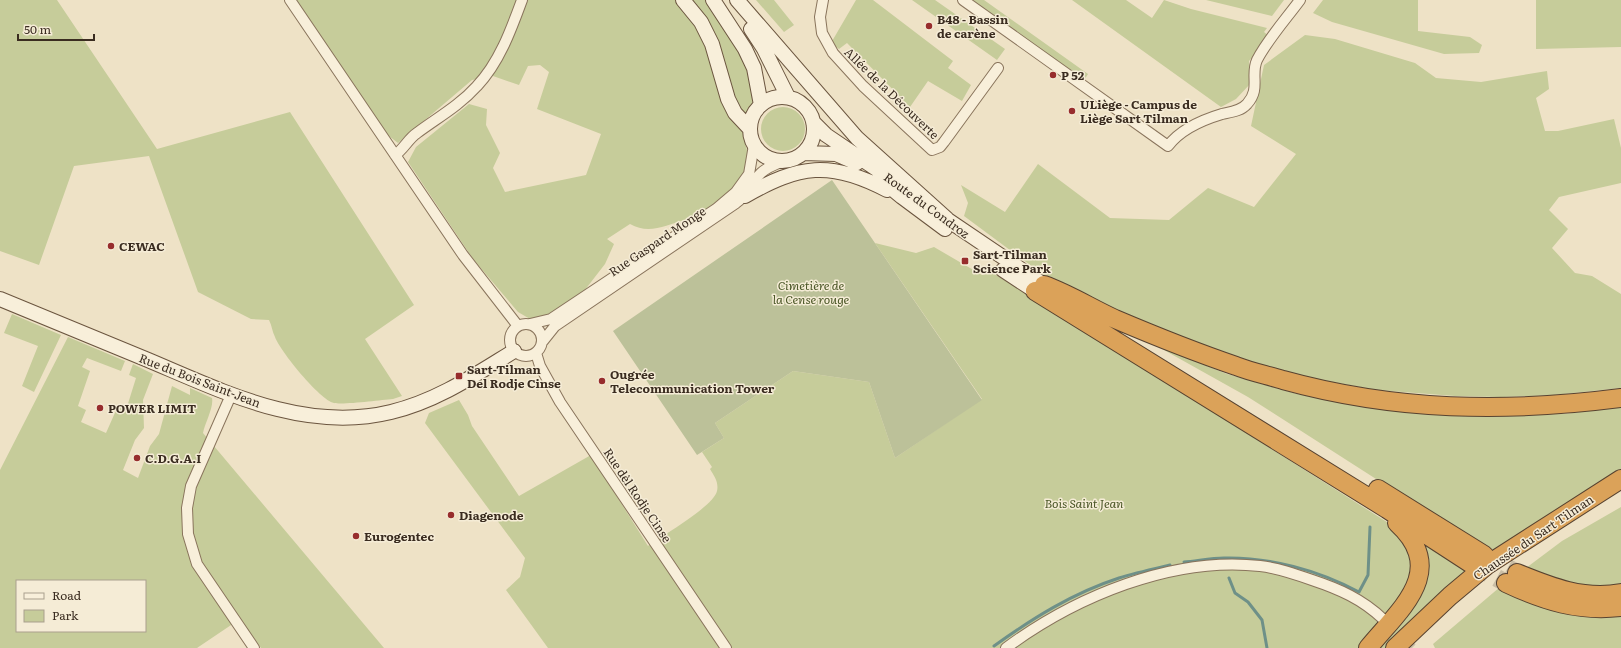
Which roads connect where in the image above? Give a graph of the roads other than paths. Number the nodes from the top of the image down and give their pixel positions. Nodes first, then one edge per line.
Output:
1 (290, 0) edge
2 (522, 0) edge
3 (683, 0) edge
4 (713, 0) edge
5 (728, 0) edge
6 (737, 0) edge
7 (823, 0) edge
8 (963, 0) edge
9 (1300, 0) edge
10 (998, 68) dead end
11 (788, 98) junction
12 (761, 105) junction
13 (813, 122) junction
14 (750, 129) junction
15 (754, 145) junction
16 (803, 153) junction
17 (395, 155) junction
18 (784, 161) junction
19 (745, 196) junction
20 (902, 197) junction
21 (947, 219) junction
22 (1039, 288) junction
23 (0, 299) edge
24 (530, 324) junction
25 (518, 326) junction
26 (543, 341) junction
27 (514, 350) junction
28 (536, 353) junction
29 (231, 395) junction
30 (1621, 398) edge
31 (1621, 480) edge
32 (1621, 493) edge
33 (1372, 500) junction
34 (1621, 593) edge
35 (1621, 607) edge
36 (1383, 619) tunnel mouth
37 (254, 648) edge
38 (726, 648) edge
39 (1006, 648) edge
40 (1368, 648) edge
41 (1395, 648) edge
42 (1412, 648) edge

1 - 17 street
2 - 17 street
3 - 14 main road
4 - 12 main road
5 - 11 main road
6 - 21 main road
7 - 10 street, Allée de la Découverte
8 - 9 street
11 - 12 main road
11 - 13 main road
12 - 14 main road
13 - 16 main road
13 - 21 main road, Route du Condroz
14 - 15 main road
15 - 18 main road
15 - 24 street, Rue Gaspard Monge
16 - 18 main road
16 - 20 main road, Route du Condroz
17 - 25 street
18 - 19 street, Rue Gaspard Monge
19 - 20 main road
19 - 26 street, Rue Gaspard Monge
20 - 22 main road, Route du Condroz
21 - 22 main road, Route du Condroz
22 - 30 highway
22 - 33 highway
22 - 33 highway
23 - 29 main road, Rue du Bois Saint-Jean
24 - 25 street
24 - 26 street
25 - 27 street
26 - 28 street
27 - 28 street
27 - 29 main road, Rue du Bois Saint-Jean
28 - 38 street, Rue dèl Rodje Cinse
29 - 37 street
31 - 41 highway, Chaussée du Sart Tilman
32 - 42 highway, Chaussée du Sart Tilman
33 - 40 highway
34 - 35 highway
36 - 39 street

